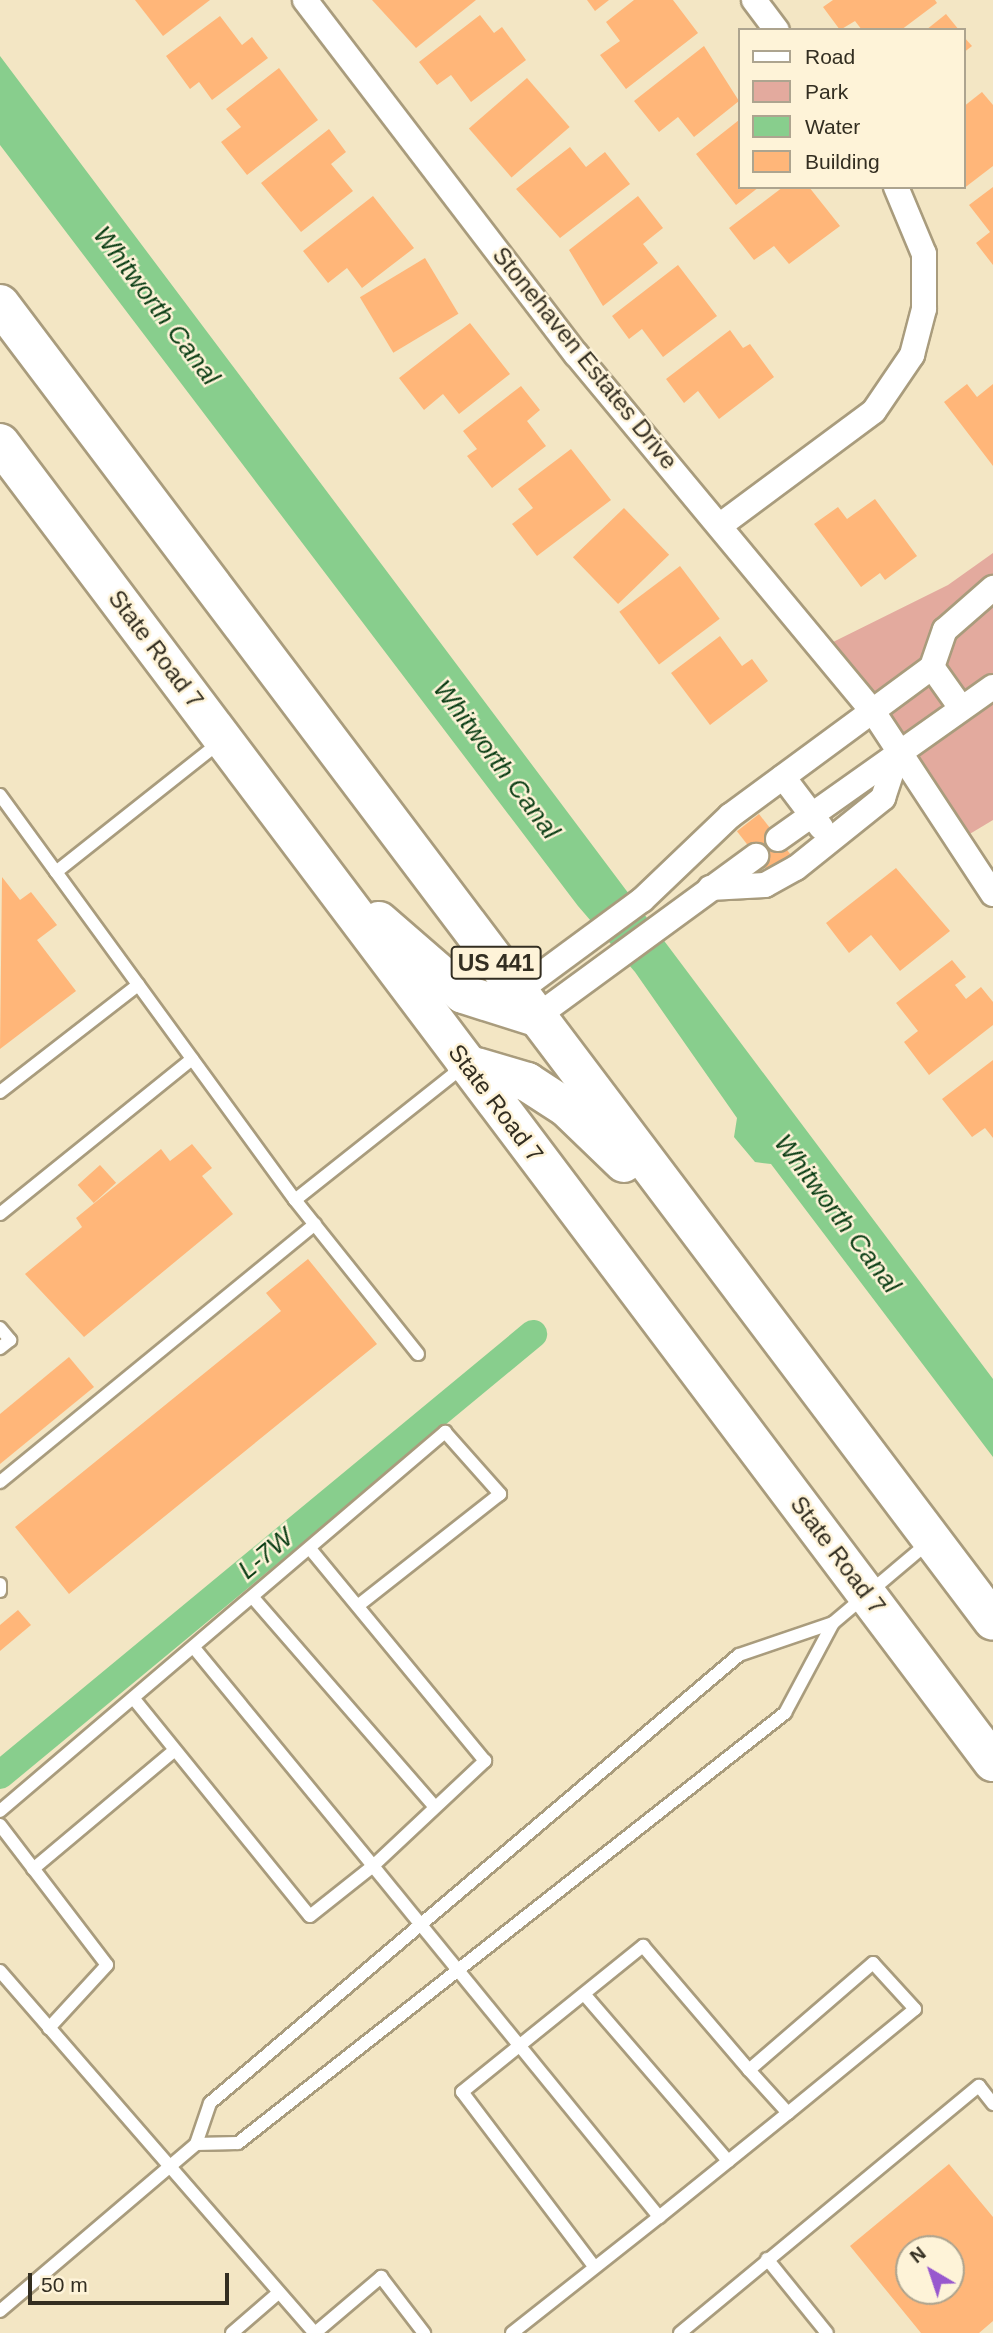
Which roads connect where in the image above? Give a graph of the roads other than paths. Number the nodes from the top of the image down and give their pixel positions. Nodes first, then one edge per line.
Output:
1 (305, 0) edge
2 (754, 0) edge
3 (775, 28) edge
4 (897, 189) edge
5 (0, 304) edge
6 (0, 443) edge
7 (722, 524) junction
8 (993, 587) edge
9 (932, 667) junction
10 (993, 687) edge
11 (961, 708) junction
12 (872, 710) junction
13 (224, 738) junction
14 (899, 750) junction
15 (783, 776) junction
16 (0, 795) edge
17 (811, 814) junction
18 (778, 839) dead end
19 (831, 841) junction
20 (756, 856) dead end
21 (323, 871) junction
22 (56, 872) junction
23 (710, 888) junction
24 (993, 894) edge
25 (138, 985) junction
26 (527, 1004) junction
27 (192, 1059) junction
28 (466, 1064) junction
29 (0, 1091) edge
30 (295, 1200) junction
31 (0, 1214) edge
32 (315, 1224) junction
33 (713, 1250) junction
34 (0, 1328) edge
35 (0, 1348) edge
36 (418, 1354) dead end
37 (0, 1482) edge
38 (931, 1540) junction
39 (311, 1550) junction
40 (0, 1584) edge
41 (0, 1591) edge
42 (865, 1591) junction
43 (255, 1600) junction
44 (359, 1604) junction
45 (993, 1622) edge
46 (833, 1623) junction
47 (195, 1649) junction
48 (134, 1699) junction
49 (175, 1750) junction
50 (993, 1762) edge
51 (435, 1807) junction
52 (0, 1811) edge
53 (0, 1825) edge
54 (373, 1866) junction
55 (33, 1869) junction
56 (423, 1927) junction
57 (0, 1971) edge
58 (461, 1973) junction
59 (584, 1994) junction
60 (49, 2028) junction
61 (519, 2045) junction
62 (749, 2070) junction
63 (993, 2104) edge
64 (788, 2113) junction
65 (196, 2144) junction
66 (728, 2161) junction
67 (168, 2164) junction
68 (659, 2217) junction
69 (767, 2259) junction
70 (593, 2265) junction
71 (277, 2294) junction
72 (0, 2311) edge
73 (232, 2333) edge
74 (315, 2333) edge
75 (424, 2333) edge
76 (512, 2333) edge
77 (680, 2333) edge
78 (827, 2333) edge

1 - 7 street, Stonehaven Estates Drive
2 - 3 street
4 - 7 street
5 - 26 main road, US 441
6 - 13 main road, State Road 7 / US 441
7 - 12 street, Stonehaven Estates Drive
8 - 9 street
9 - 11 street
9 - 12 street
10 - 11 street
11 - 14 street
12 - 14 street, Stonehaven Estates Drive
12 - 15 street
13 - 21 main road, State Road 7 / US 441
13 - 22 lane
14 - 17 street
14 - 19 street
14 - 24 street, Stonehaven Estates Drive
15 - 17 street
15 - 26 street
16 - 22 lane
17 - 18 street
17 - 19 street
19 - 23 street
20 - 23 street
21 - 26 main road
21 - 28 main road, State Road 7 / US 441
22 - 25 lane
23 - 26 street
25 - 27 lane
25 - 29 lane
26 - 33 main road, US 441
27 - 30 lane
27 - 31 lane
28 - 30 lane
28 - 33 main road
28 - 42 main road, State Road 7 / US 441
30 - 32 lane
32 - 36 lane
32 - 37 lane
33 - 38 main road, US 441
34 - 35 lane
38 - 42 lane
38 - 45 main road, US 441
39 - 43 lane
39 - 44 lane
39 - 44 lane
40 - 41 lane
42 - 46 lane
42 - 50 main road, State Road 7 / US 441
43 - 47 lane
43 - 51 lane
44 - 51 lane
46 - 56 lane
46 - 58 lane
47 - 48 lane
47 - 54 lane
48 - 49 lane
48 - 52 lane
49 - 54 lane
49 - 55 lane
51 - 54 lane
53 - 55 lane
54 - 56 lane
55 - 60 lane
56 - 58 lane
56 - 65 lane
57 - 60 lane
58 - 61 lane
58 - 65 lane
59 - 61 lane
59 - 62 lane
59 - 66 lane
60 - 67 lane
61 - 68 lane
61 - 70 lane
62 - 64 lane
62 - 64 lane
63 - 69 lane
64 - 66 lane
65 - 67 lane
66 - 68 lane
67 - 71 lane
67 - 72 lane
68 - 70 lane
69 - 77 lane
69 - 78 lane
70 - 76 lane
71 - 73 lane
71 - 74 lane
74 - 75 lane

